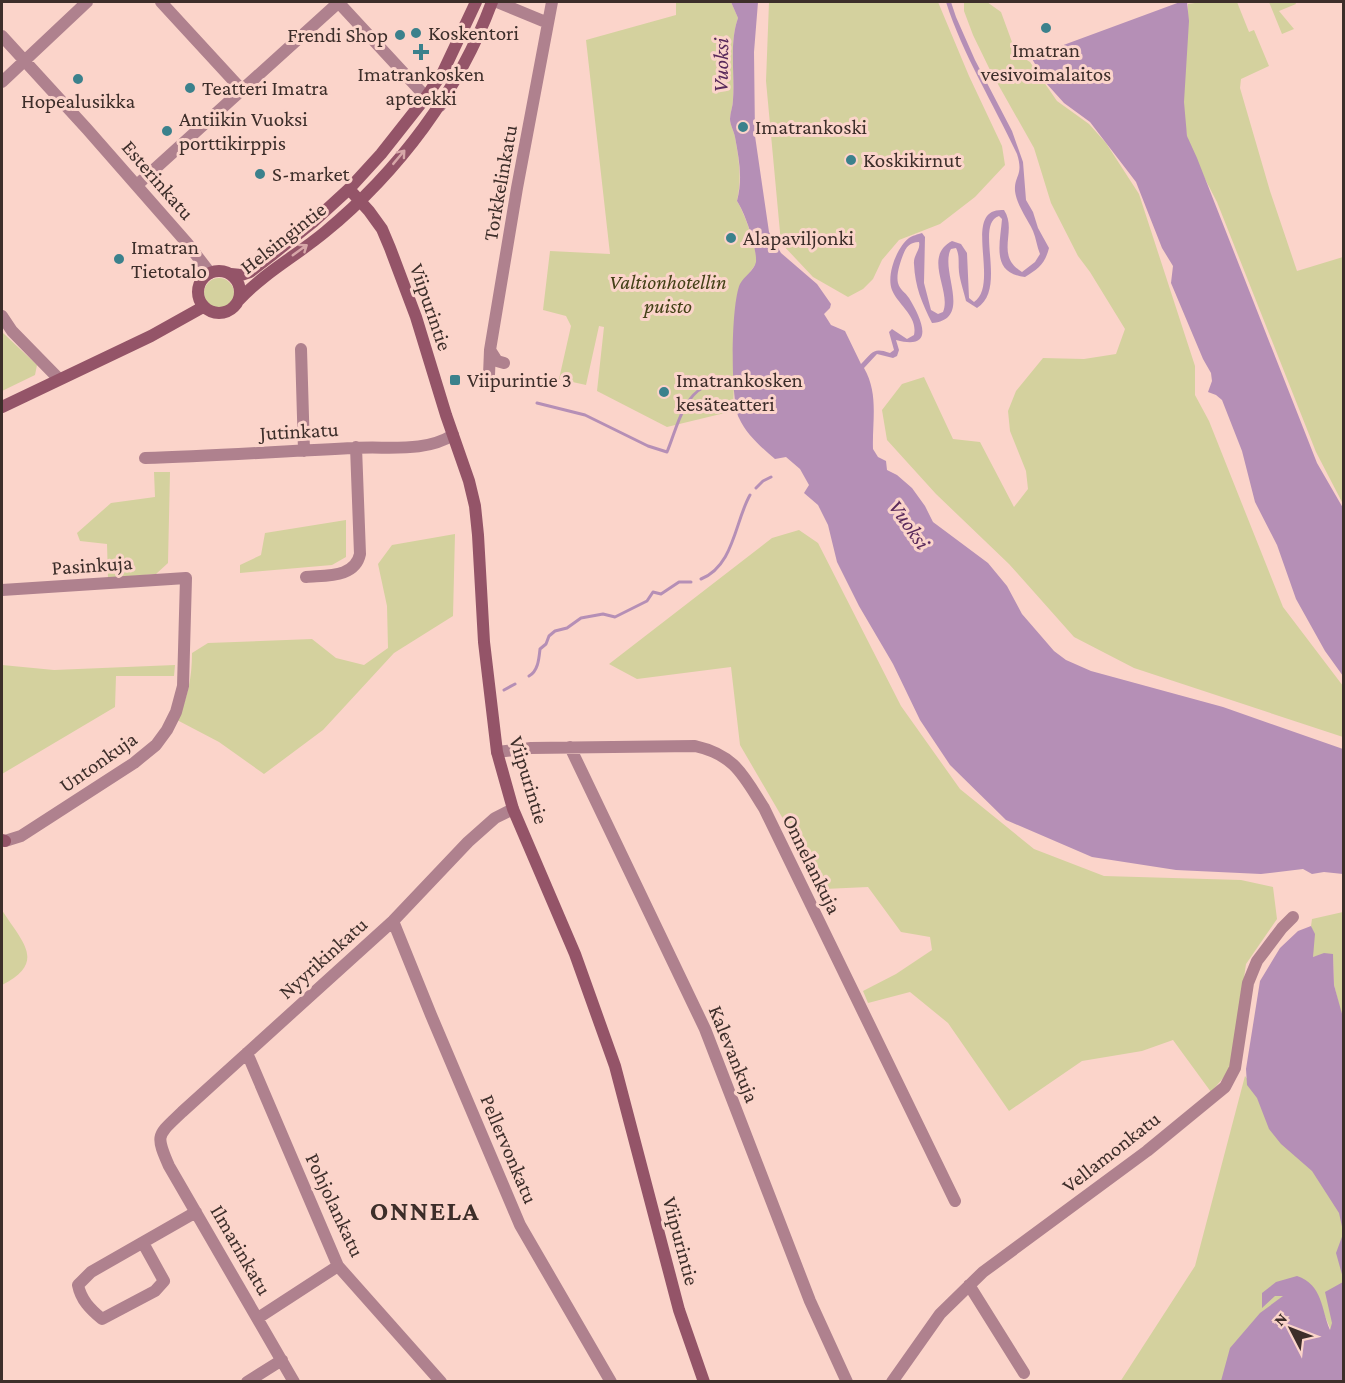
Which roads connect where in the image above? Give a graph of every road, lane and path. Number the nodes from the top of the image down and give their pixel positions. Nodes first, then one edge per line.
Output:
1 (87, 2) edge
2 (161, 2) edge
3 (339, 2) edge
4 (476, 2) edge
5 (492, 2) edge
6 (497, 2) edge
7 (552, 2) edge
8 (548, 22) junction
9 (2, 36) edge
10 (24, 62) junction
11 (2, 82) edge
12 (242, 90) junction
13 (426, 97) junction
14 (440, 106) junction
15 (137, 185) junction
16 (349, 189) junction
17 (360, 201) junction
18 (210, 273) junction
19 (231, 274) junction
20 (238, 300) junction
21 (203, 307) junction
22 (2, 316) edge
23 (301, 350) dead end
24 (490, 350) junction
25 (504, 363) dead end
26 (489, 375) dead end
27 (59, 379) junction
28 (2, 407) edge
29 (453, 435) junction
30 (356, 447) junction
31 (304, 451) junction
32 (144, 458) dead end
33 (306, 577) dead end
34 (186, 578) joint
35 (2, 590) edge
36 (570, 747) junction
37 (497, 752) junction
38 (513, 809) junction
39 (3, 840) edge
40 (1293, 917) dead end
41 (393, 921) junction
42 (247, 1053) junction
43 (159, 1137) joint
44 (955, 1201) dead end
45 (196, 1212) junction
46 (143, 1243) junction
47 (339, 1266) junction
48 (969, 1285) junction
49 (258, 1318) junction
50 (282, 1360) junction
51 (1024, 1372) dead end
52 (247, 1382) edge
53 (294, 1382) edge
54 (441, 1382) edge
55 (611, 1382) edge
56 (704, 1382) edge
57 (847, 1382) edge
58 (892, 1382) edge

1 - 10 street
2 - 12 street
3 - 12 street
3 - 13 street
4 - 13 main road, Helsingintie
5 - 14 main road, Helsingintie
6 - 8 street
7 - 8 street, Torkkelinkatu
8 - 24 street, Torkkelinkatu
9 - 10 street, Esterinkatu
10 - 11 street
10 - 15 street, Esterinkatu
12 - 15 street
13 - 14 street
13 - 16 main road, Helsingintie
17 -> 14 main road, Helsingintie
15 - 18 street, Esterinkatu
16 - 17 main road, Viipurintie
16 - 19 main road, Helsingintie
20 -> 17 main road, Helsingintie
17 - 29 main road, Viipurintie
18 - 19 main road
18 - 21 main road
19 - 20 main road
20 - 21 main road
21 - 27 main road
22 - 27 street
23 - 31 street
24 - 25 street
24 - 26 street, Torkkelinkatu
27 - 28 main road
29 - 30 street, Jutinkatu
29 - 37 main road, Viipurintie
30 - 31 street, Jutinkatu
30 - 33 street
31 - 32 street, Jutinkatu
34 - 35 street, Pasinkuja
34 - 39 street, Untonkuja
36 - 37 street, Onnelankuja
36 - 44 street, Onnelankuja
36 - 57 street, Kalevankuja
37 - 38 main road, Viipurintie
38 - 41 street, Nyyrikinkatu
38 - 56 main road, Viipurintie
40 - 48 street, Vellamonkatu
41 - 42 street, Nyyrikinkatu
41 - 55 street, Pellervonkatu
42 - 43 street, Nyyrikinkatu
42 - 47 street, Pohjolankatu
43 - 45 street, Ilmarinkatu
45 - 46 street
45 - 49 street, Ilmarinkatu
46 - 46 street
47 - 49 street
47 - 54 street, Pohjolankatu
48 - 51 street
48 - 58 street, Vellamonkatu
49 - 50 street, Ilmarinkatu
50 - 52 street
50 - 53 street, Ilmarinkatu

